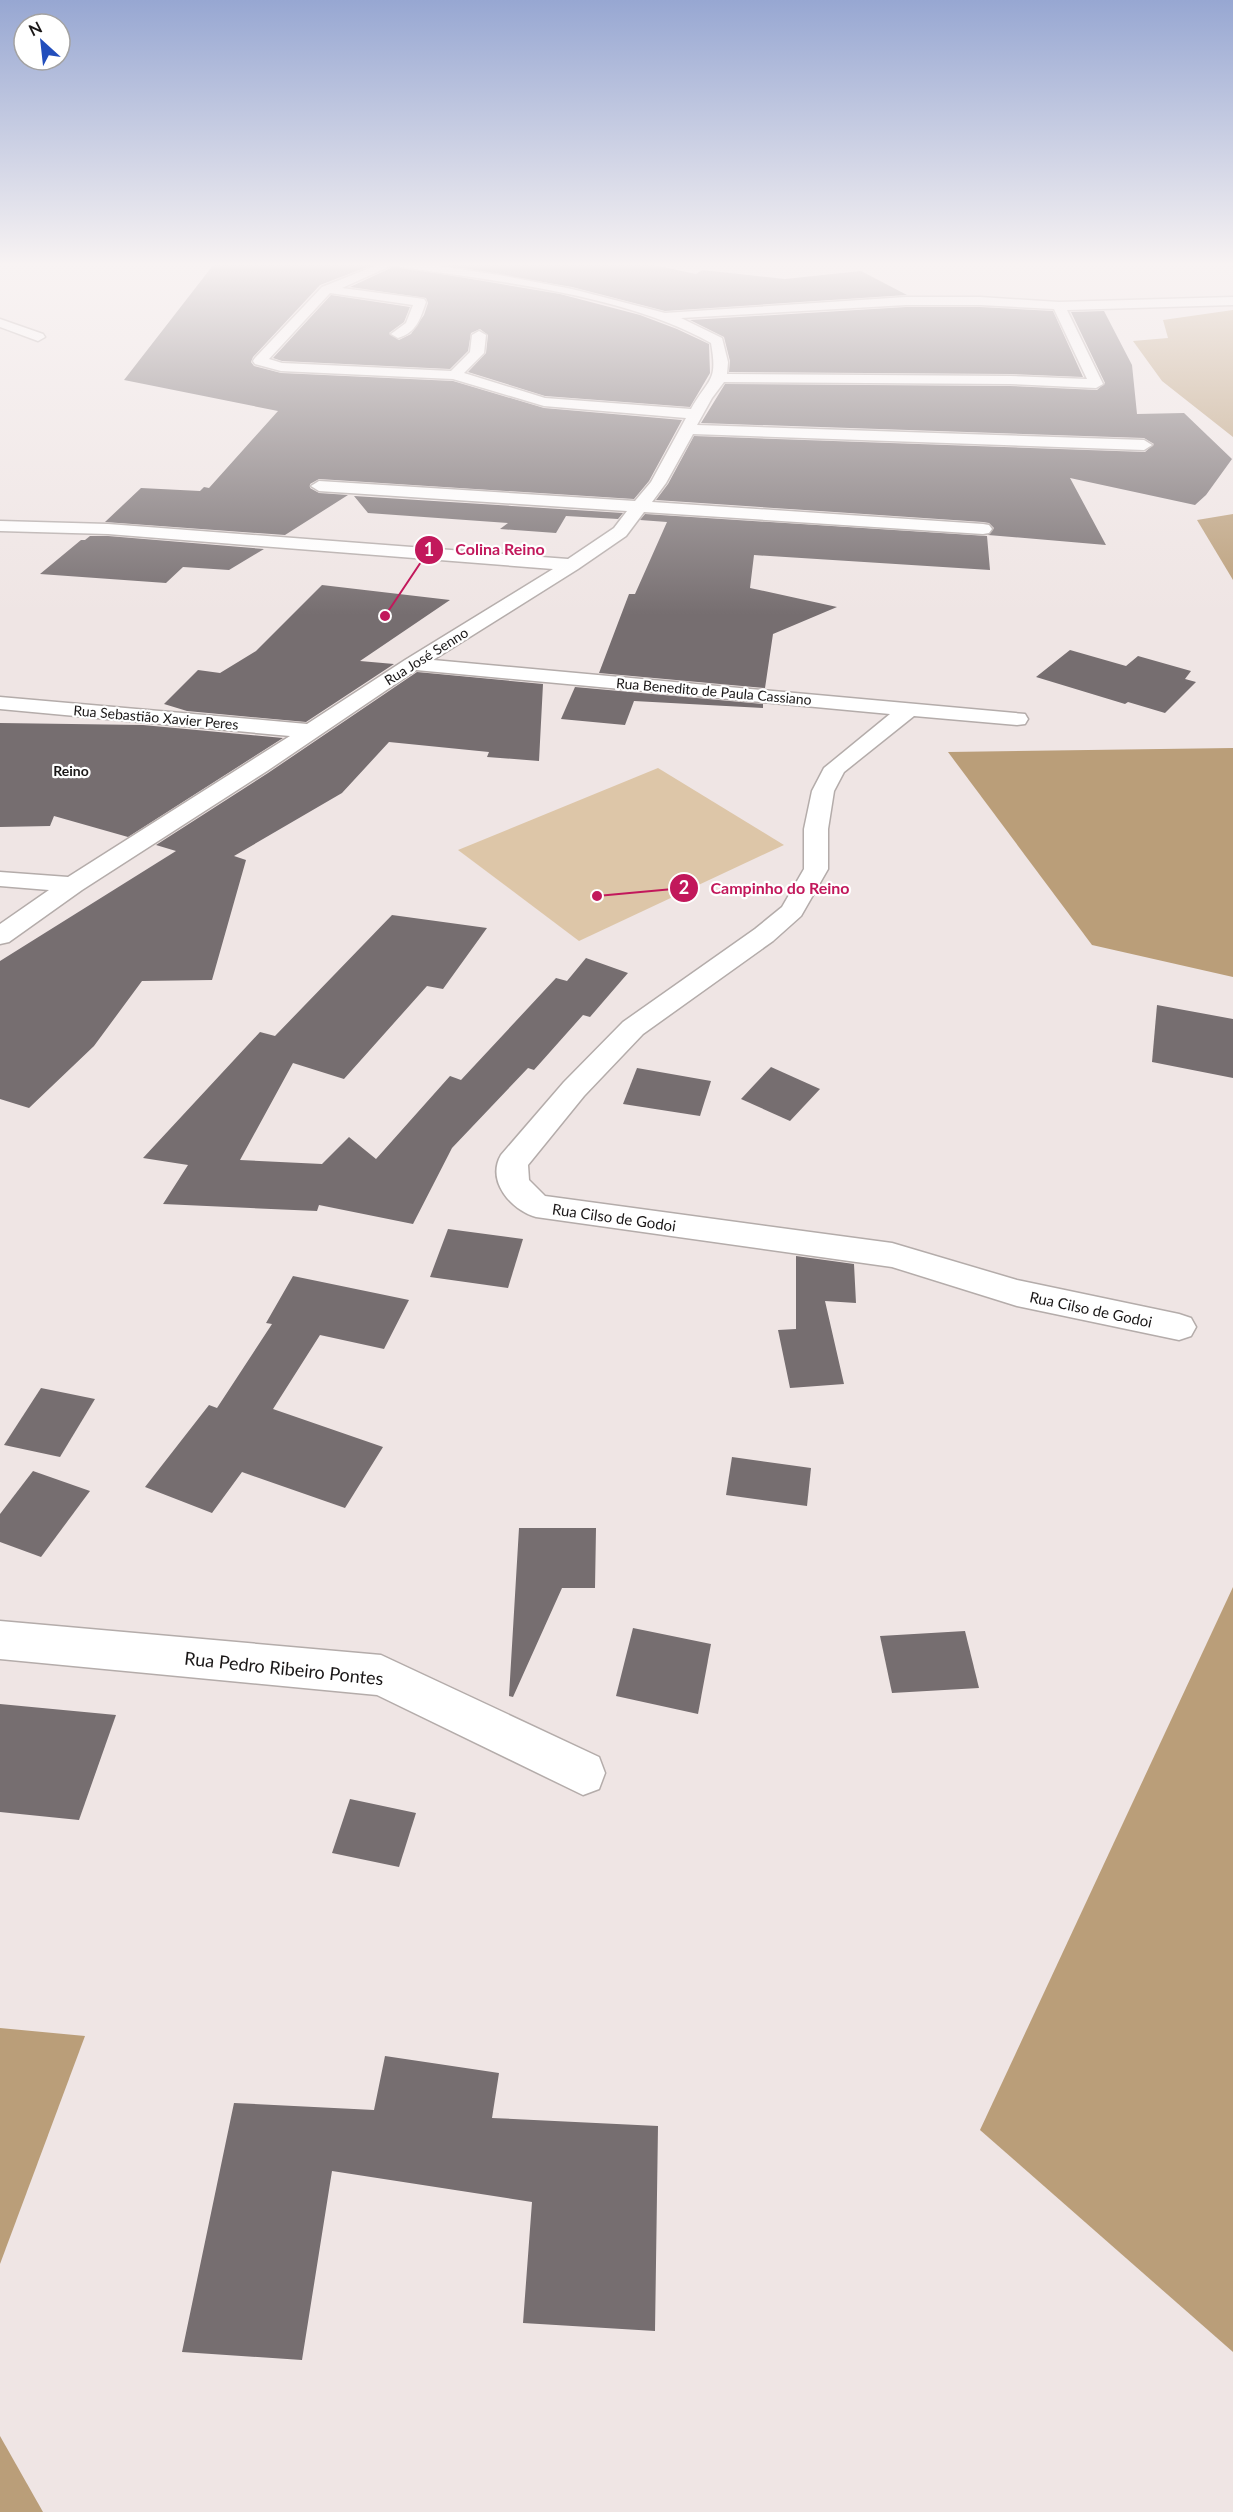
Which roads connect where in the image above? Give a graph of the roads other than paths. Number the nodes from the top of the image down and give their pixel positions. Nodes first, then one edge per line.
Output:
1 (475, 381) edge
2 (717, 381) edge
3 (1036, 381) edge
4 (1095, 381) edge
5 (692, 422) junction
6 (1144, 445) dead end
7 (319, 486) dead end
8 (641, 505) junction
9 (0, 526) edge
10 (982, 529) dead end
11 (572, 565) junction
12 (412, 664) junction
13 (0, 703) edge
14 (907, 711) junction
15 (1017, 719) dead end
16 (311, 731) junction
17 (0, 879) edge
18 (73, 885) junction
19 (0, 936) edge
20 (1179, 1327) dead end
21 (0, 1640) edge
22 (583, 1773) dead end

1 - 5 street
2 - 5 street, Rua José Senno
3 - 4 street
5 - 6 street
5 - 8 street, Rua José Senno
7 - 8 street
8 - 10 street
8 - 11 street, Rua José Senno
9 - 11 street
11 - 12 street, Rua José Senno
12 - 14 street, Rua Benedito de Paula Cassiano
12 - 16 street, Rua José Senno
13 - 16 street, Rua Sebastião Xavier Peres
14 - 15 street, Rua Benedito de Paula Cassiano
14 - 20 street, Rua Cilso de Godoi
16 - 18 street, Rua José Senno
17 - 18 street
18 - 19 street, Rua José Senno
21 - 22 street, Rua Pedro Ribeiro Pontes

